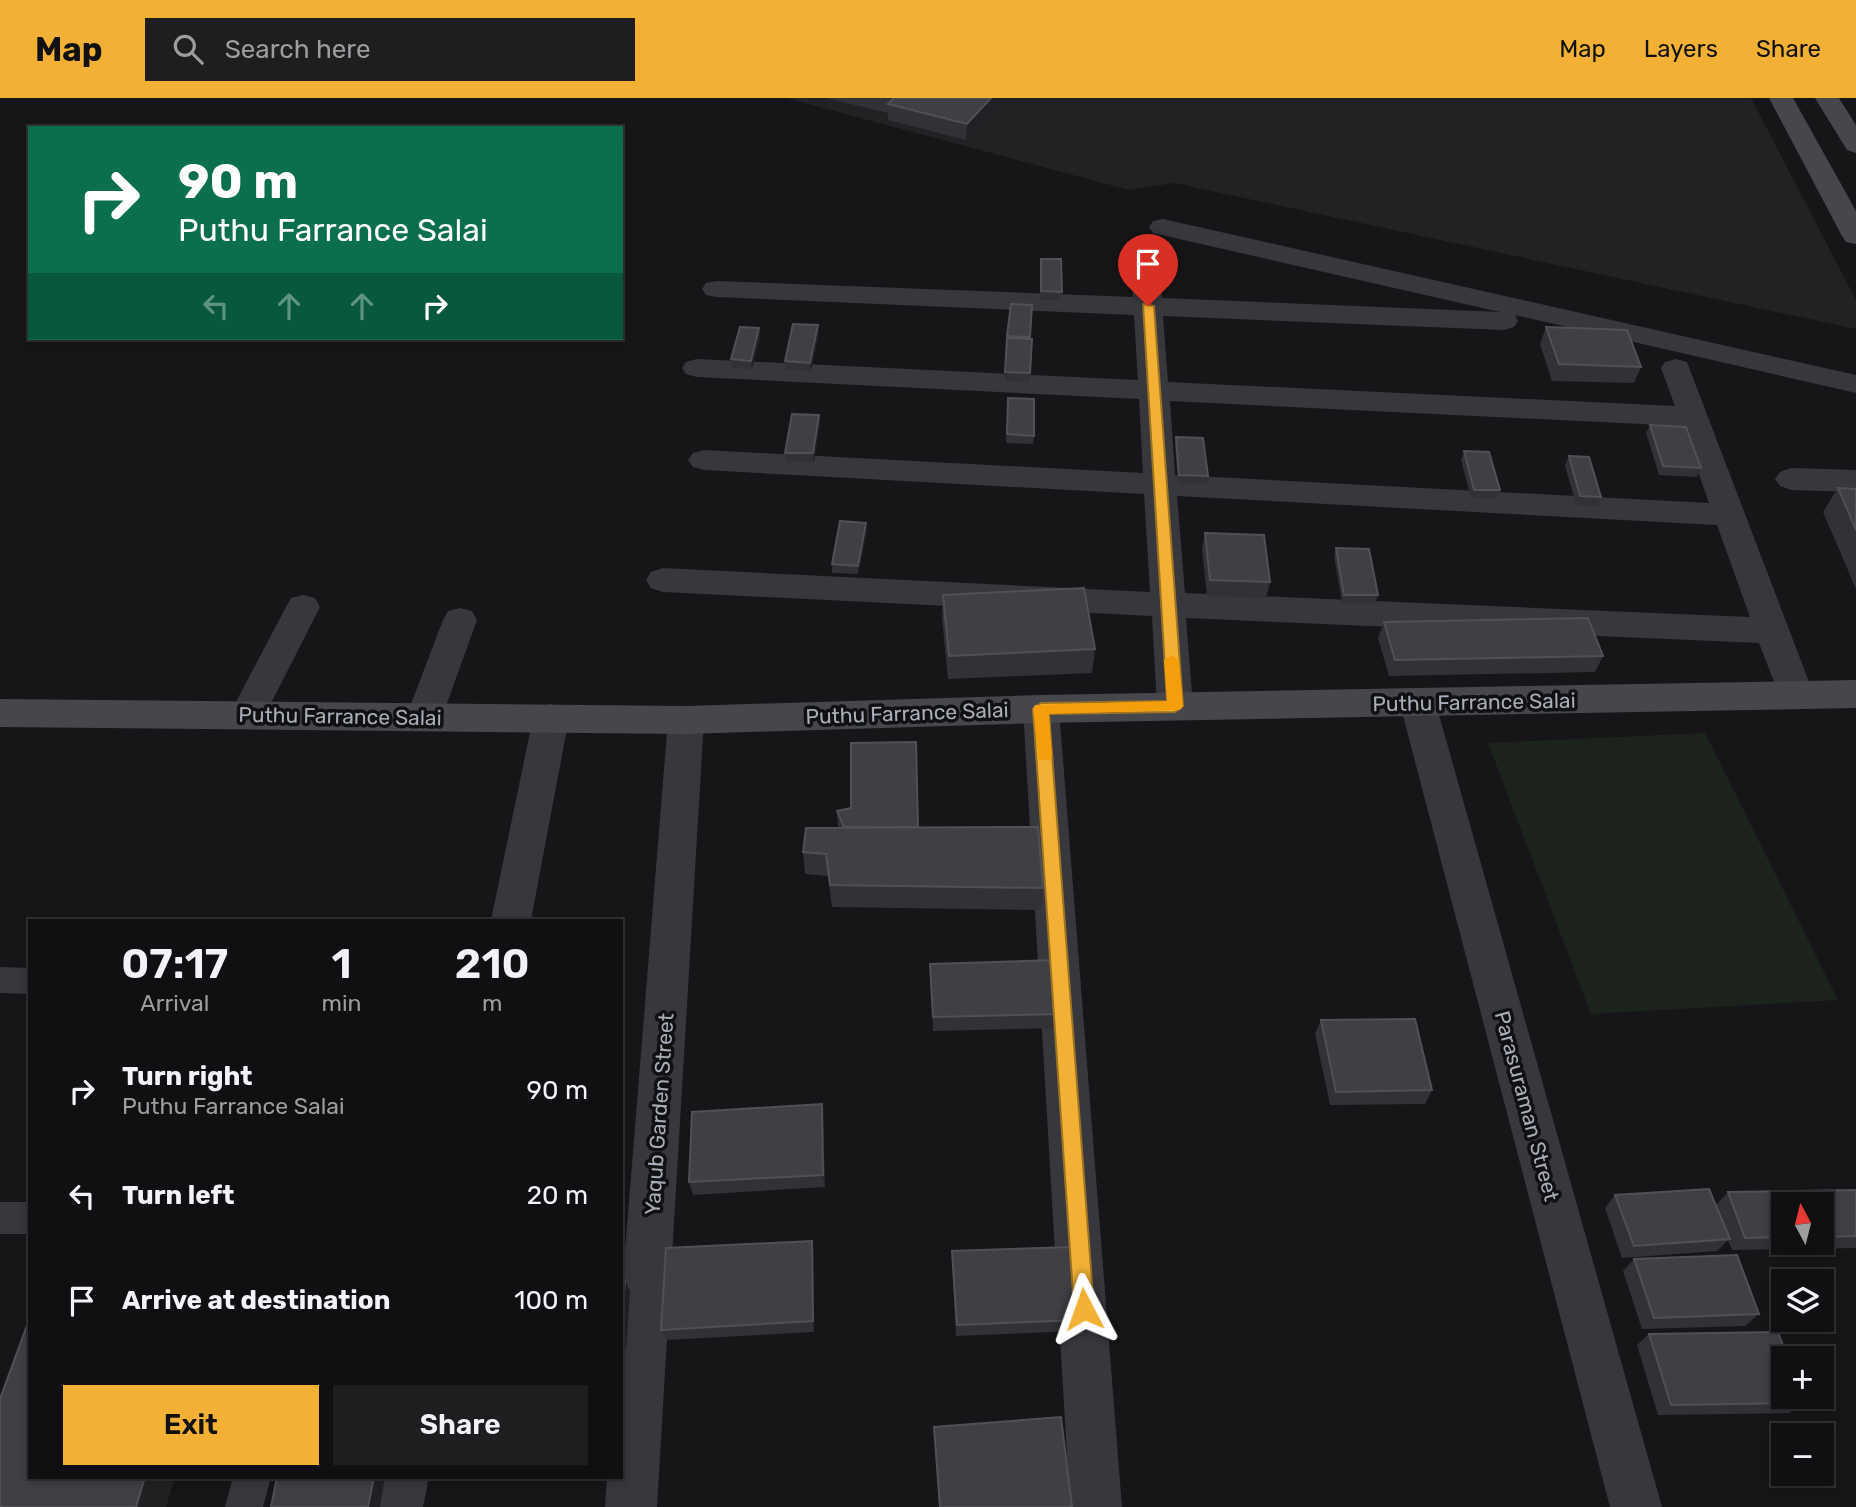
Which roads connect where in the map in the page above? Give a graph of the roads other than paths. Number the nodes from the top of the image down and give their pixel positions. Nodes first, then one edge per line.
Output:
1 (1781, 98) edge
2 (1827, 98) edge
3 (1856, 145) edge
4 (1824, 182) junction
5 (1856, 183) edge
6 (1163, 228) dead end
7 (1856, 236) edge
8 (1145, 262) dead end
9 (716, 289) dead end
10 (1148, 306) junction
11 (1504, 321) dead end
12 (697, 368) dead end
13 (1676, 368) dead end
14 (1856, 384) edge
15 (1154, 391) junction
16 (1693, 417) junction
17 (704, 460) dead end
18 (1791, 479) dead end
19 (1856, 481) edge
20 (1160, 484) junction
21 (1729, 514) junction
22 (663, 580) dead end
23 (1168, 606) junction
24 (303, 607) dead end
25 (460, 620) dead end
26 (1772, 632) junction
27 (1856, 694) edge
28 (1797, 695) junction
29 (1418, 704) junction
30 (1175, 706) junction
31 (1041, 709) junction
32 (0, 713) edge
33 (247, 715) junction
34 (424, 717) junction
35 (551, 718) junction
36 (686, 720) junction
37 (511, 919) edge
38 (0, 980) edge
39 (28, 981) edge
40 (0, 1218) edge
41 (28, 1218) edge
42 (251, 1479) edge
43 (403, 1479) edge
44 (244, 1507) edge
45 (397, 1507) edge
46 (631, 1507) edge
47 (1096, 1507) edge
48 (1636, 1507) edge

1 - 4 street
2 - 3 street
4 - 5 street
4 - 7 street
6 - 14 street
8 - 10 street
9 - 10 street
10 - 11 street
10 - 15 street
12 - 15 street
13 - 16 street
15 - 16 street
15 - 20 street
16 - 21 street
17 - 20 street
18 - 19 street
20 - 21 street
20 - 23 street
21 - 26 street
22 - 23 street
23 - 26 street
23 - 30 street
24 - 33 street
25 - 34 street
26 - 28 street
27 - 28 street, Puthu Farrance Salai
28 - 29 street, Puthu Farrance Salai
29 - 30 street, Puthu Farrance Salai
29 - 48 street, Parasuraman Street
30 - 31 street, Puthu Farrance Salai
31 - 36 street, Puthu Farrance Salai
31 - 47 street
32 - 33 street, Puthu Farrance Salai
33 - 34 street, Puthu Farrance Salai
34 - 35 street, Puthu Farrance Salai
35 - 36 street, Puthu Farrance Salai
35 - 37 street
36 - 46 street, Yaqub Garden Street
38 - 39 lane
40 - 41 lane
42 - 44 lane
43 - 45 street

